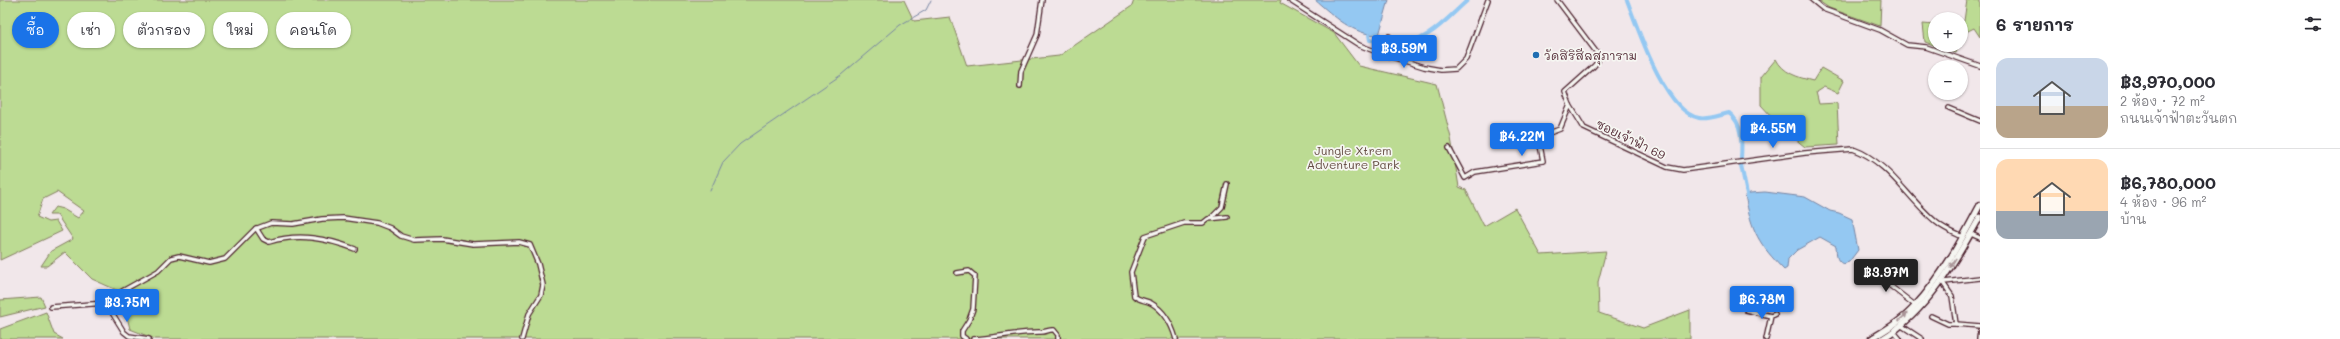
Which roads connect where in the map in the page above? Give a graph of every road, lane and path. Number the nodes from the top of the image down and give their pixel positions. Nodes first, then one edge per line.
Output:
1 (1042, 0) edge
2 (1289, 0) edge
3 (1488, 0) edge
4 (1557, 0) edge
5 (1812, 0) edge
6 (1389, 36) dead end
7 (1382, 54) junction
8 (1980, 66) edge
9 (1020, 86) dead end
10 (1570, 105) junction
11 (1949, 108) dead end
12 (1980, 121) edge
13 (1449, 148) dead end
14 (1227, 184) dead end
15 (1980, 205) edge
16 (1227, 217) dead end
17 (1980, 217) edge
18 (1208, 219) junction
19 (256, 228) junction
20 (1971, 234) junction
21 (1963, 237) junction
22 (1980, 238) edge
23 (355, 248) dead end
24 (1866, 267) dead end
25 (957, 273) dead end
26 (1980, 278) edge
27 (1942, 281) junction
28 (106, 303) junction
29 (1916, 306) junction
30 (51, 307) dead end
31 (1746, 310) dead end
32 (1931, 316) dead end
33 (1956, 324) junction
34 (1902, 326) junction
35 (1980, 326) edge
36 (1980, 330) edge
37 (1894, 332) junction
38 (128, 337) edge
39 (148, 339) edge
40 (522, 339) edge
41 (966, 339) edge
42 (973, 339) edge
43 (1058, 339) edge
44 (1176, 339) edge
45 (1766, 339) edge
46 (1871, 339) edge
47 (1882, 339) edge
48 (1900, 339) edge
49 (1922, 339) edge
50 (1979, 339) edge

1 - 9 street
2 - 7 street
3 - 7 street
4 - 10 street
5 - 8 street
6 - 7 street
10 - 13 street
10 - 21 street, ซอยเจ้าฟ้า 69
11 - 12 street
14 - 18 street
15 - 21 main road
16 - 18 street
17 - 20 main road
18 - 44 street
19 - 23 street
19 - 28 street
19 - 40 street
20 - 22 street
20 -> 27 main road
21 - 29 main road
24 - 29 street
25 - 41 street
26 - 27 street
27 - 33 street
27 - 34 main road
28 - 30 street
28 - 38 street
46 -> 29 main road
31 - 45 street
32 - 33 street
33 - 35 street
34 - 37 main road
34 - 49 street
36 - 50 street
37 - 47 main road
37 - 48 street
38 - 39 street
42 - 43 street

